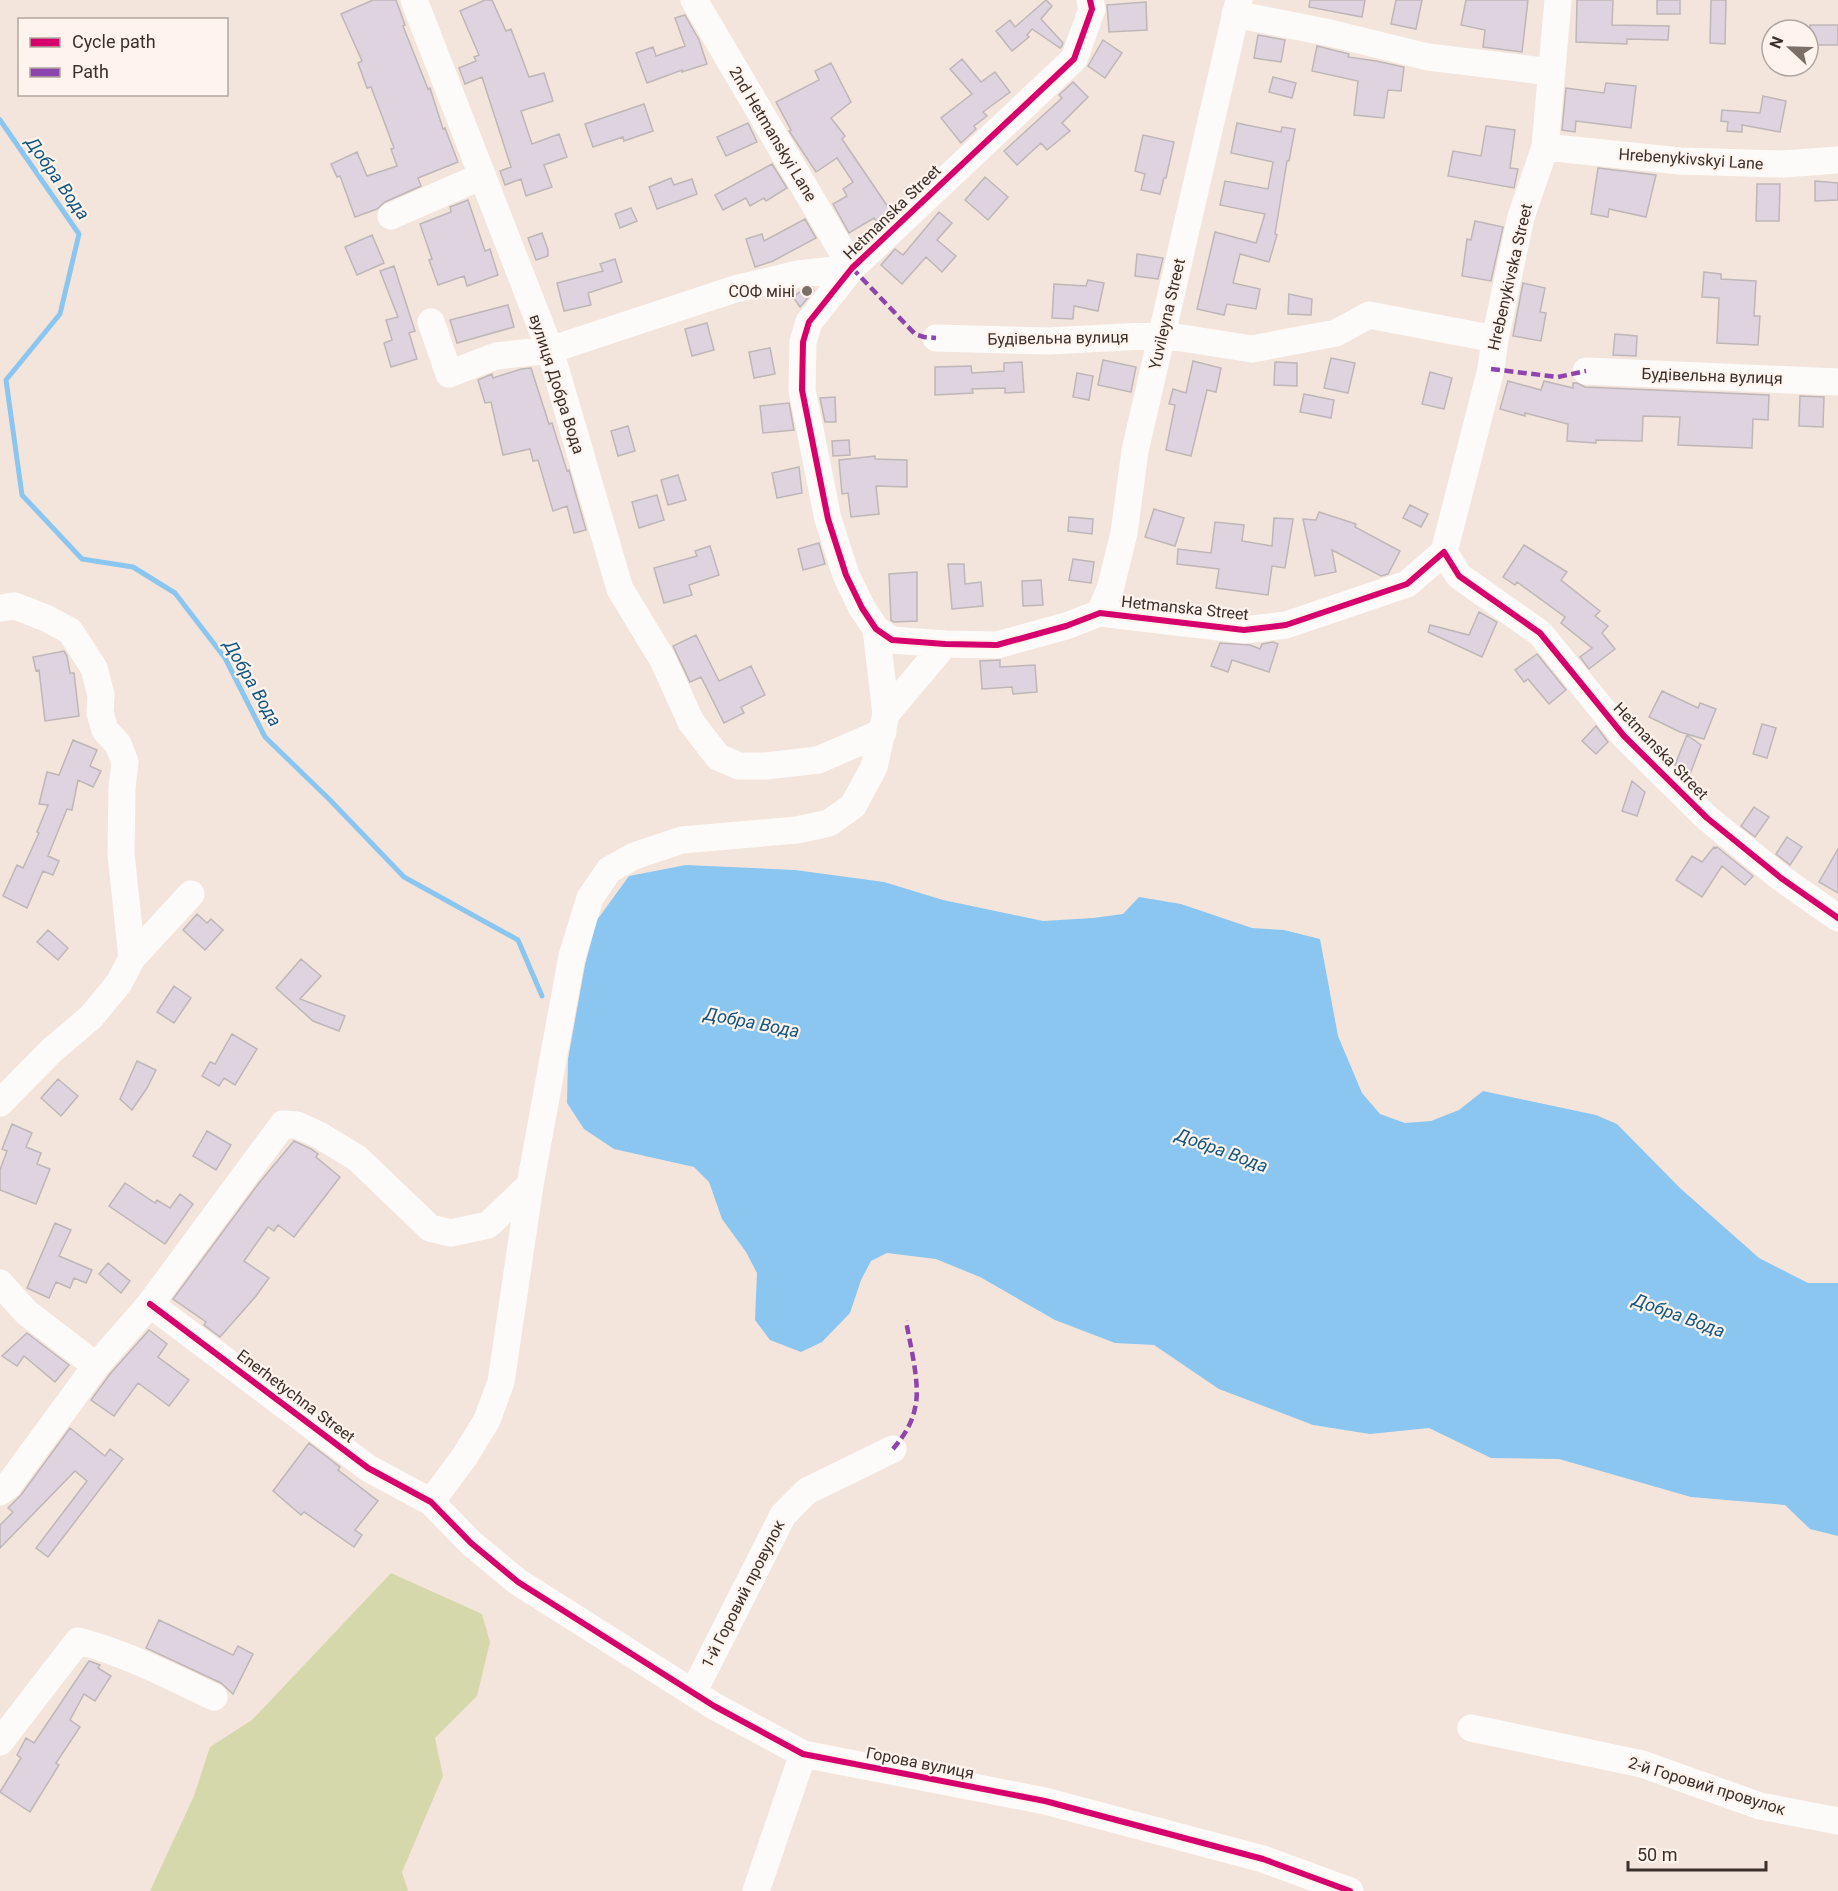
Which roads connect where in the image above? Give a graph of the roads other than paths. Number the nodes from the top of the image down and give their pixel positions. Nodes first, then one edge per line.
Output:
1 (414, 0) edge
2 (694, 0) edge
3 (1090, 0) edge
4 (1558, 0) edge
5 (1237, 7) edge
6 (1551, 72) junction
7 (1545, 147) junction
8 (1838, 160) edge
9 (482, 176) junction
10 (391, 216) dead end
11 (852, 268) junction
12 (431, 322) dead end
13 (1163, 335) junction
14 (936, 338) dead end
15 (1495, 339) junction
16 (550, 350) junction
17 (1586, 371) dead end
18 (1838, 382) edge
19 (1444, 552) junction
20 (0, 608) edge
21 (1100, 613) junction
22 (876, 629) junction
23 (945, 644) junction
24 (884, 723) junction
25 (191, 894) dead end
26 (1838, 918) edge
27 (132, 958) junction
28 (0, 1104) edge
29 (530, 1185) junction
30 (0, 1283) edge
31 (150, 1304) junction
32 (96, 1366) junction
33 (893, 1449) dead end
34 (0, 1492) edge
35 (431, 1502) junction
36 (518, 1582) joint
37 (693, 1693) junction
38 (214, 1697) dead end
39 (1471, 1728) dead end
40 (0, 1742) edge
41 (803, 1754) junction
42 (1838, 1821) edge
43 (756, 1891) edge
44 (1350, 1891) edge

1 - 9 street, вулиця Добра Вода
2 - 11 street, 2nd Hetmanskyi Lane
3 - 11 street, Hetmanska Street
4 - 6 street, Hrebenykivska Street
5 - 6 street, Yuvileyna Street
5 - 13 street, Yuvileyna Street
6 - 7 street, Hrebenykivska Street
7 - 8 street, Hrebenykivskyi Lane
7 - 15 street, Hrebenykivska Street
9 - 10 street
9 - 16 street, вулиця Добра Вода
11 - 16 street
11 - 22 street, Hetmanska Street
12 - 16 street
13 - 14 street, Будівельна вулиця
13 - 15 street, Будівельна вулиця
13 - 21 street, Yuvileyna Street
15 - 19 street, Hrebenykivska Street
16 - 24 street, вулиця Добра Вода
17 - 18 street, Будівельна вулиця
19 - 21 street, Hetmanska Street
19 - 26 street, Hetmanska Street
20 - 27 street
21 - 23 street, Hetmanska Street
22 - 23 street, Hetmanska Street
22 - 24 street
23 - 24 street
24 - 29 street
25 - 27 street
27 - 28 street
29 - 31 street
29 - 35 street
30 - 32 street
31 - 32 street
31 - 35 street, Enerhetychna Street
32 - 34 street
33 - 37 street, 1-й Горовий провулок
35 - 36 street, Enerhetychna Street
36 - 37 street, Горова вулиця
37 - 41 street, Горова вулиця
38 - 40 street
39 - 42 street, 2-й Горовий провулок
41 - 43 street
41 - 44 street, Горова вулиця

